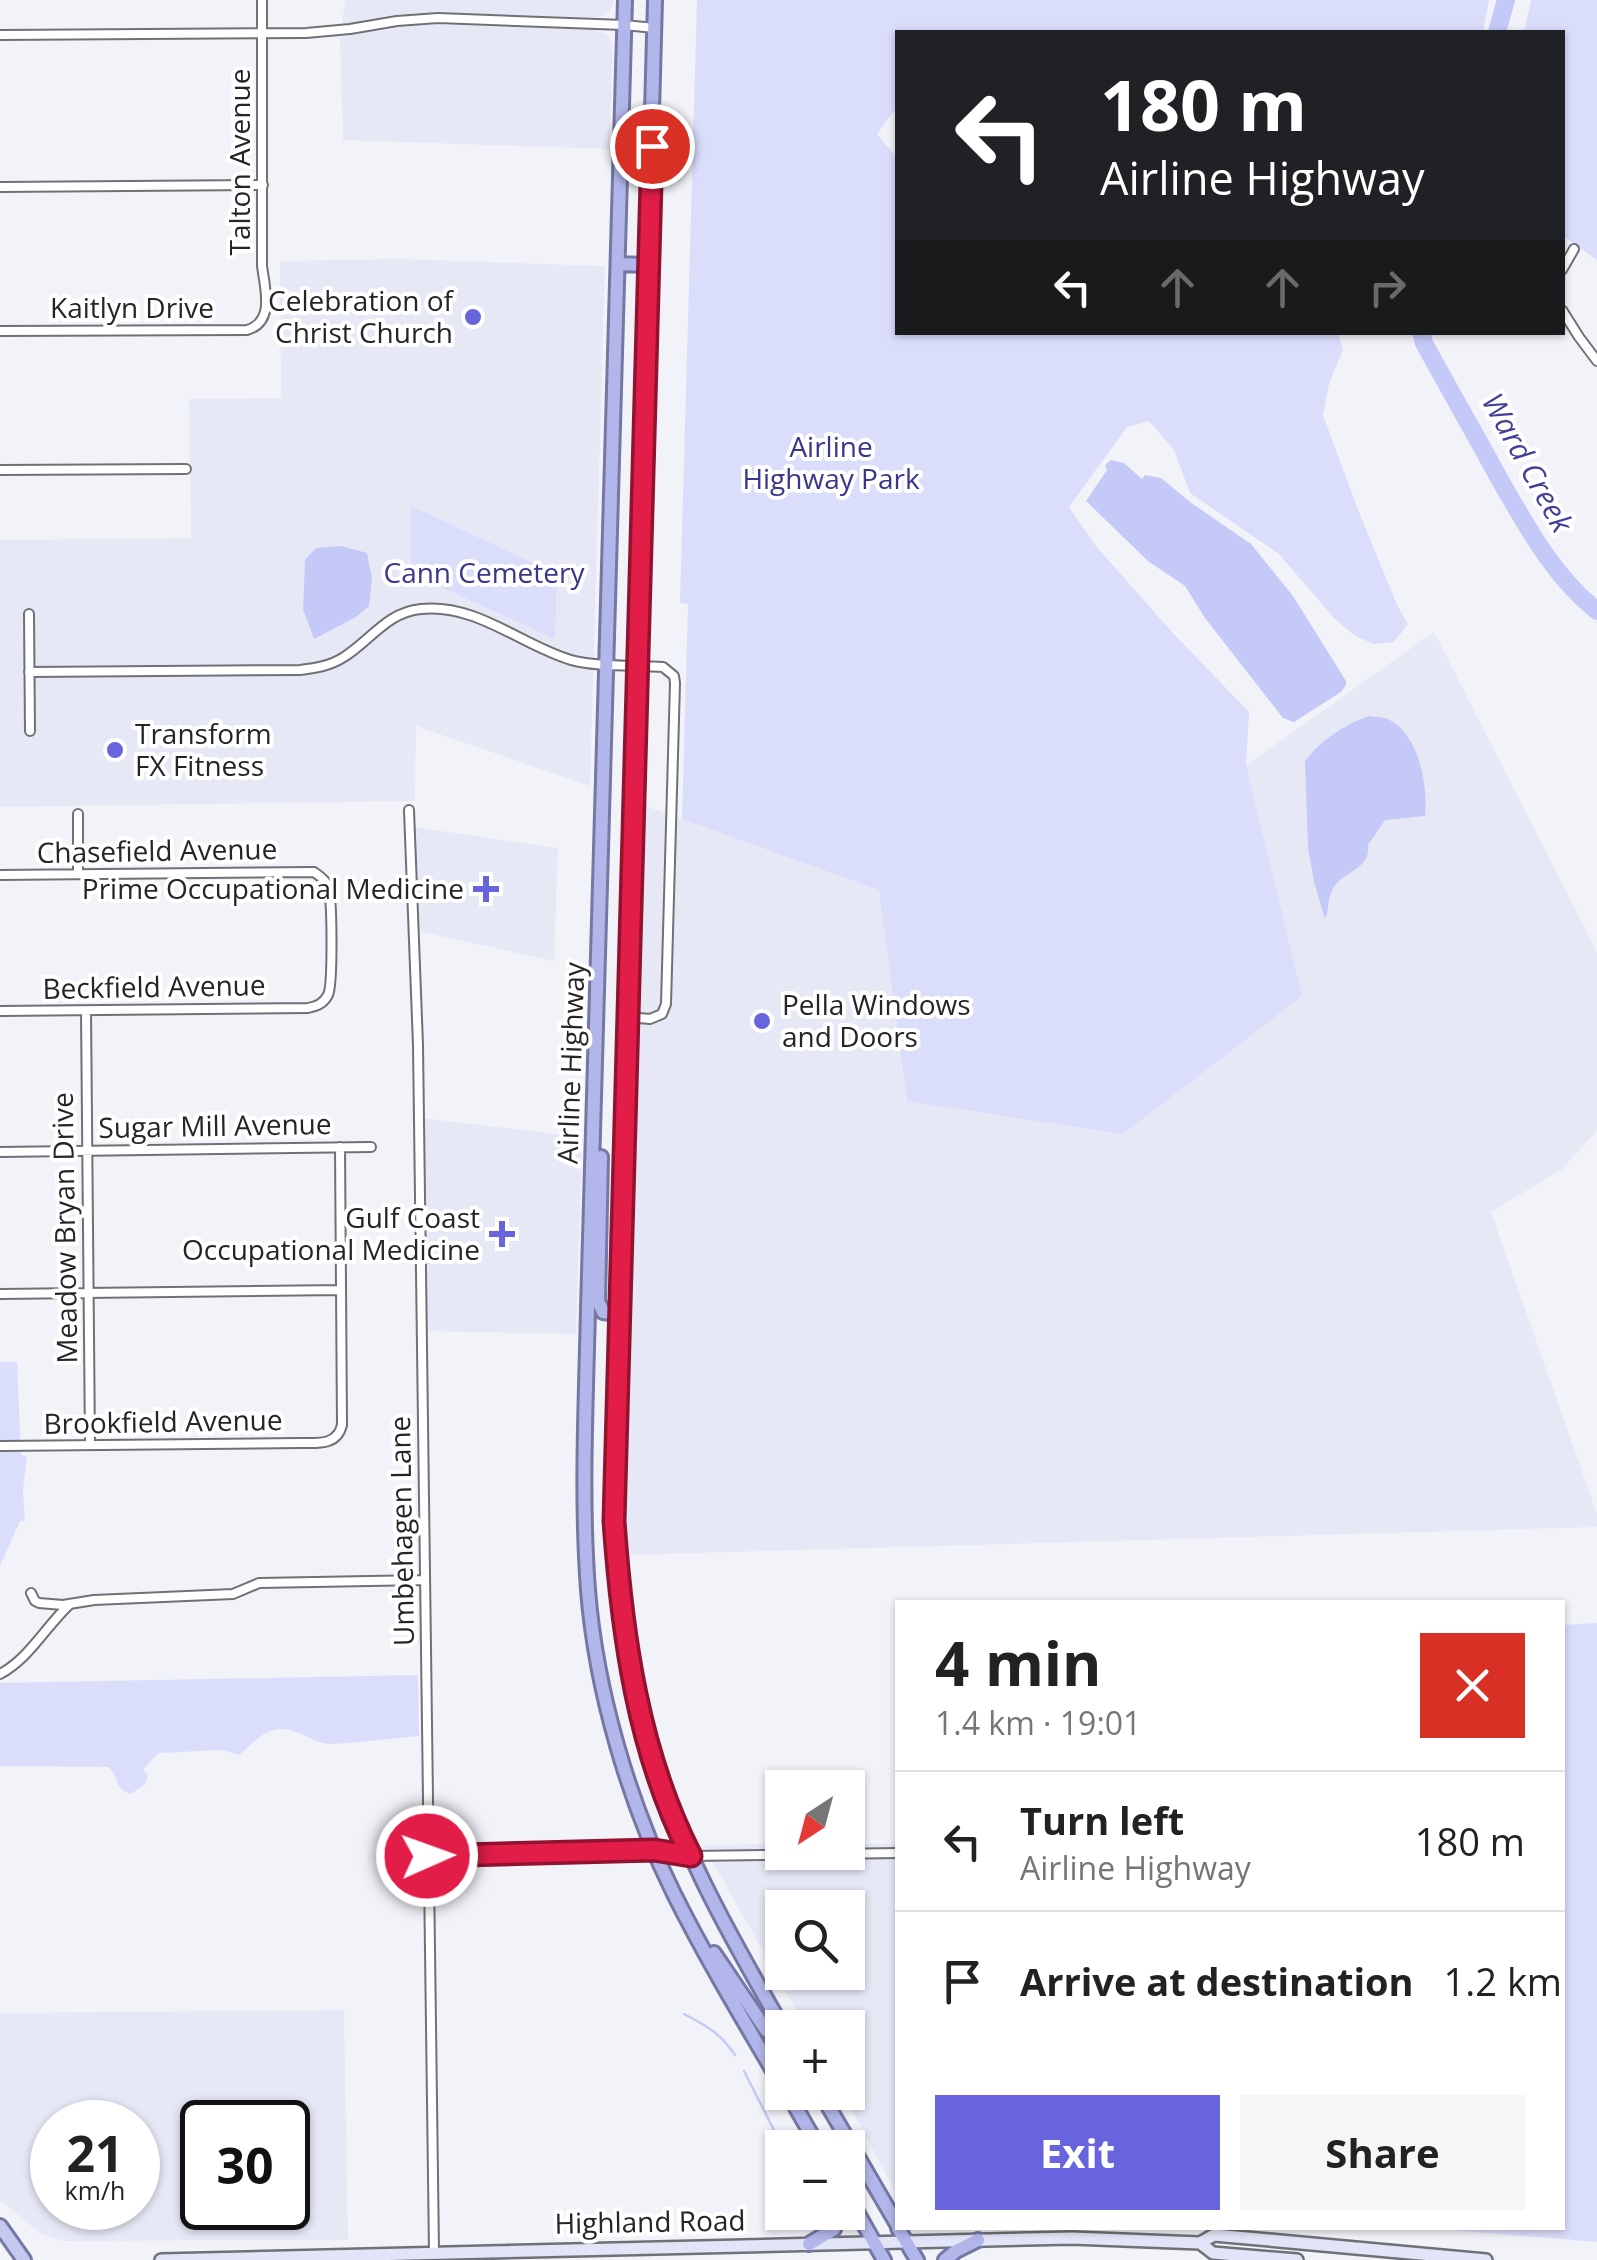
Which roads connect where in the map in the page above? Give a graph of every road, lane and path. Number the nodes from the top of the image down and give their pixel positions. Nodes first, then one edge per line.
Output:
1 (262, 0) edge
2 (625, 0) edge
3 (656, 0) edge
4 (624, 25) junction
5 (655, 28) junction
6 (262, 33) junction
7 (0, 35) edge
8 (263, 185) junction
9 (0, 187) edge
10 (1574, 250) dead end
11 (618, 264) junction
12 (648, 264) junction
13 (1565, 265) edge
14 (1565, 315) edge
15 (261, 322) joint
16 (0, 331) edge
17 (1597, 360) edge
18 (186, 469) dead end
19 (0, 470) edge
20 (29, 614) dead end
21 (607, 663) junction
22 (636, 665) junction
23 (29, 672) junction
24 (30, 731) dead end
25 (409, 810) dead end
26 (78, 814) dead end
27 (78, 874) junction
28 (0, 875) edge
29 (308, 1008) joint
30 (86, 1010) junction
31 (0, 1012) edge
32 (626, 1016) junction
33 (595, 1094) junction
34 (340, 1147) junction
35 (371, 1147) dead end
36 (87, 1151) junction
37 (0, 1152) edge
38 (340, 1290) junction
39 (88, 1293) junction
40 (0, 1294) edge
41 (618, 1314) junction
42 (90, 1445) junction
43 (0, 1446) edge
44 (426, 1580) junction
45 (31, 1593) dead end
46 (70, 1604) junction
47 (0, 1674) edge
48 (654, 1850) junction
49 (895, 1853) edge
50 (427, 1856) junction
51 (691, 1856) junction
52 (673, 1893) junction
53 (773, 2010) edge
54 (765, 2027) edge
55 (765, 2057) edge
56 (830, 2110) edge
57 (895, 2222) edge
58 (0, 2226) edge
59 (865, 2226) edge
60 (832, 2230) edge
61 (900, 2230) edge
62 (978, 2240) junction
63 (906, 2241) junction
64 (874, 2242) junction
65 (1200, 2243) junction
66 (809, 2244) junction
67 (434, 2252) junction
68 (24, 2260) edge
69 (161, 2260) edge
70 (884, 2260) edge
71 (917, 2260) edge
72 (945, 2260) edge
73 (1297, 2260) edge
74 (1486, 2260) edge

1 - 6 street, Talton Avenue
2 - 4 highway, Airline Highway
3 - 5 highway, Airline Highway
4 - 5 street
4 - 6 street
4 - 11 highway, Airline Highway
5 - 12 highway, Airline Highway
6 - 7 street
6 - 8 street, Talton Avenue
8 - 9 street
8 - 15 street, Talton Avenue
10 - 13 street
11 - 12 highway
11 - 21 highway, Airline Highway
12 - 22 highway, Airline Highway
14 - 17 street
15 - 16 street, Kaitlyn Drive
18 - 19 street
20 - 23 street
21 - 22 street
21 - 23 street
21 - 33 highway, Airline Highway
22 - 32 highway, Airline Highway
22 - 32 street
23 - 24 street
25 - 44 street, Umbehagen Lane
26 - 27 street
27 - 28 street, Chasefield Avenue
27 - 29 street, Chasefield Avenue
29 - 30 street, Beckfield Avenue
30 - 31 street, Beckfield Avenue
30 - 36 street, Meadow Bryan Drive
32 - 41 highway, Airline Highway
33 - 41 highway
33 - 48 highway, Airline Highway
34 - 35 street, Sugar Mill Avenue
34 - 36 street, Sugar Mill Avenue
34 - 38 street
36 - 37 street, Sugar Mill Avenue
36 - 39 street, Meadow Bryan Drive
38 - 39 street
38 - 42 street, Brookfield Avenue
39 - 40 street
39 - 42 street, Meadow Bryan Drive
41 - 51 highway, Airline Highway
42 - 43 street, Brookfield Avenue
44 - 46 street
44 - 50 street, Umbehagen Lane
45 - 46 street
46 - 47 street
48 - 50 street
48 - 51 street
48 - 52 highway, Airline Highway
49 - 51 street
50 - 67 street, Umbehagen Lane
51 - 53 highway, Airline Highway
52 - 54 highway
52 - 55 highway, Airline Highway
56 - 57 highway
58 - 68 main road
59 - 64 highway
60 - 66 highway
61 - 63 highway
62 - 63 main road, Highland Road
62 - 65 main road, Highland Road
62 - 72 highway
63 - 64 main road, Highland Road
63 - 71 highway
64 - 66 main road, Highland Road
64 - 70 highway
65 - 73 main road, Highland Road
65 - 74 main road, Highland Road
66 - 67 main road, Highland Road
67 - 69 main road, Highland Road

